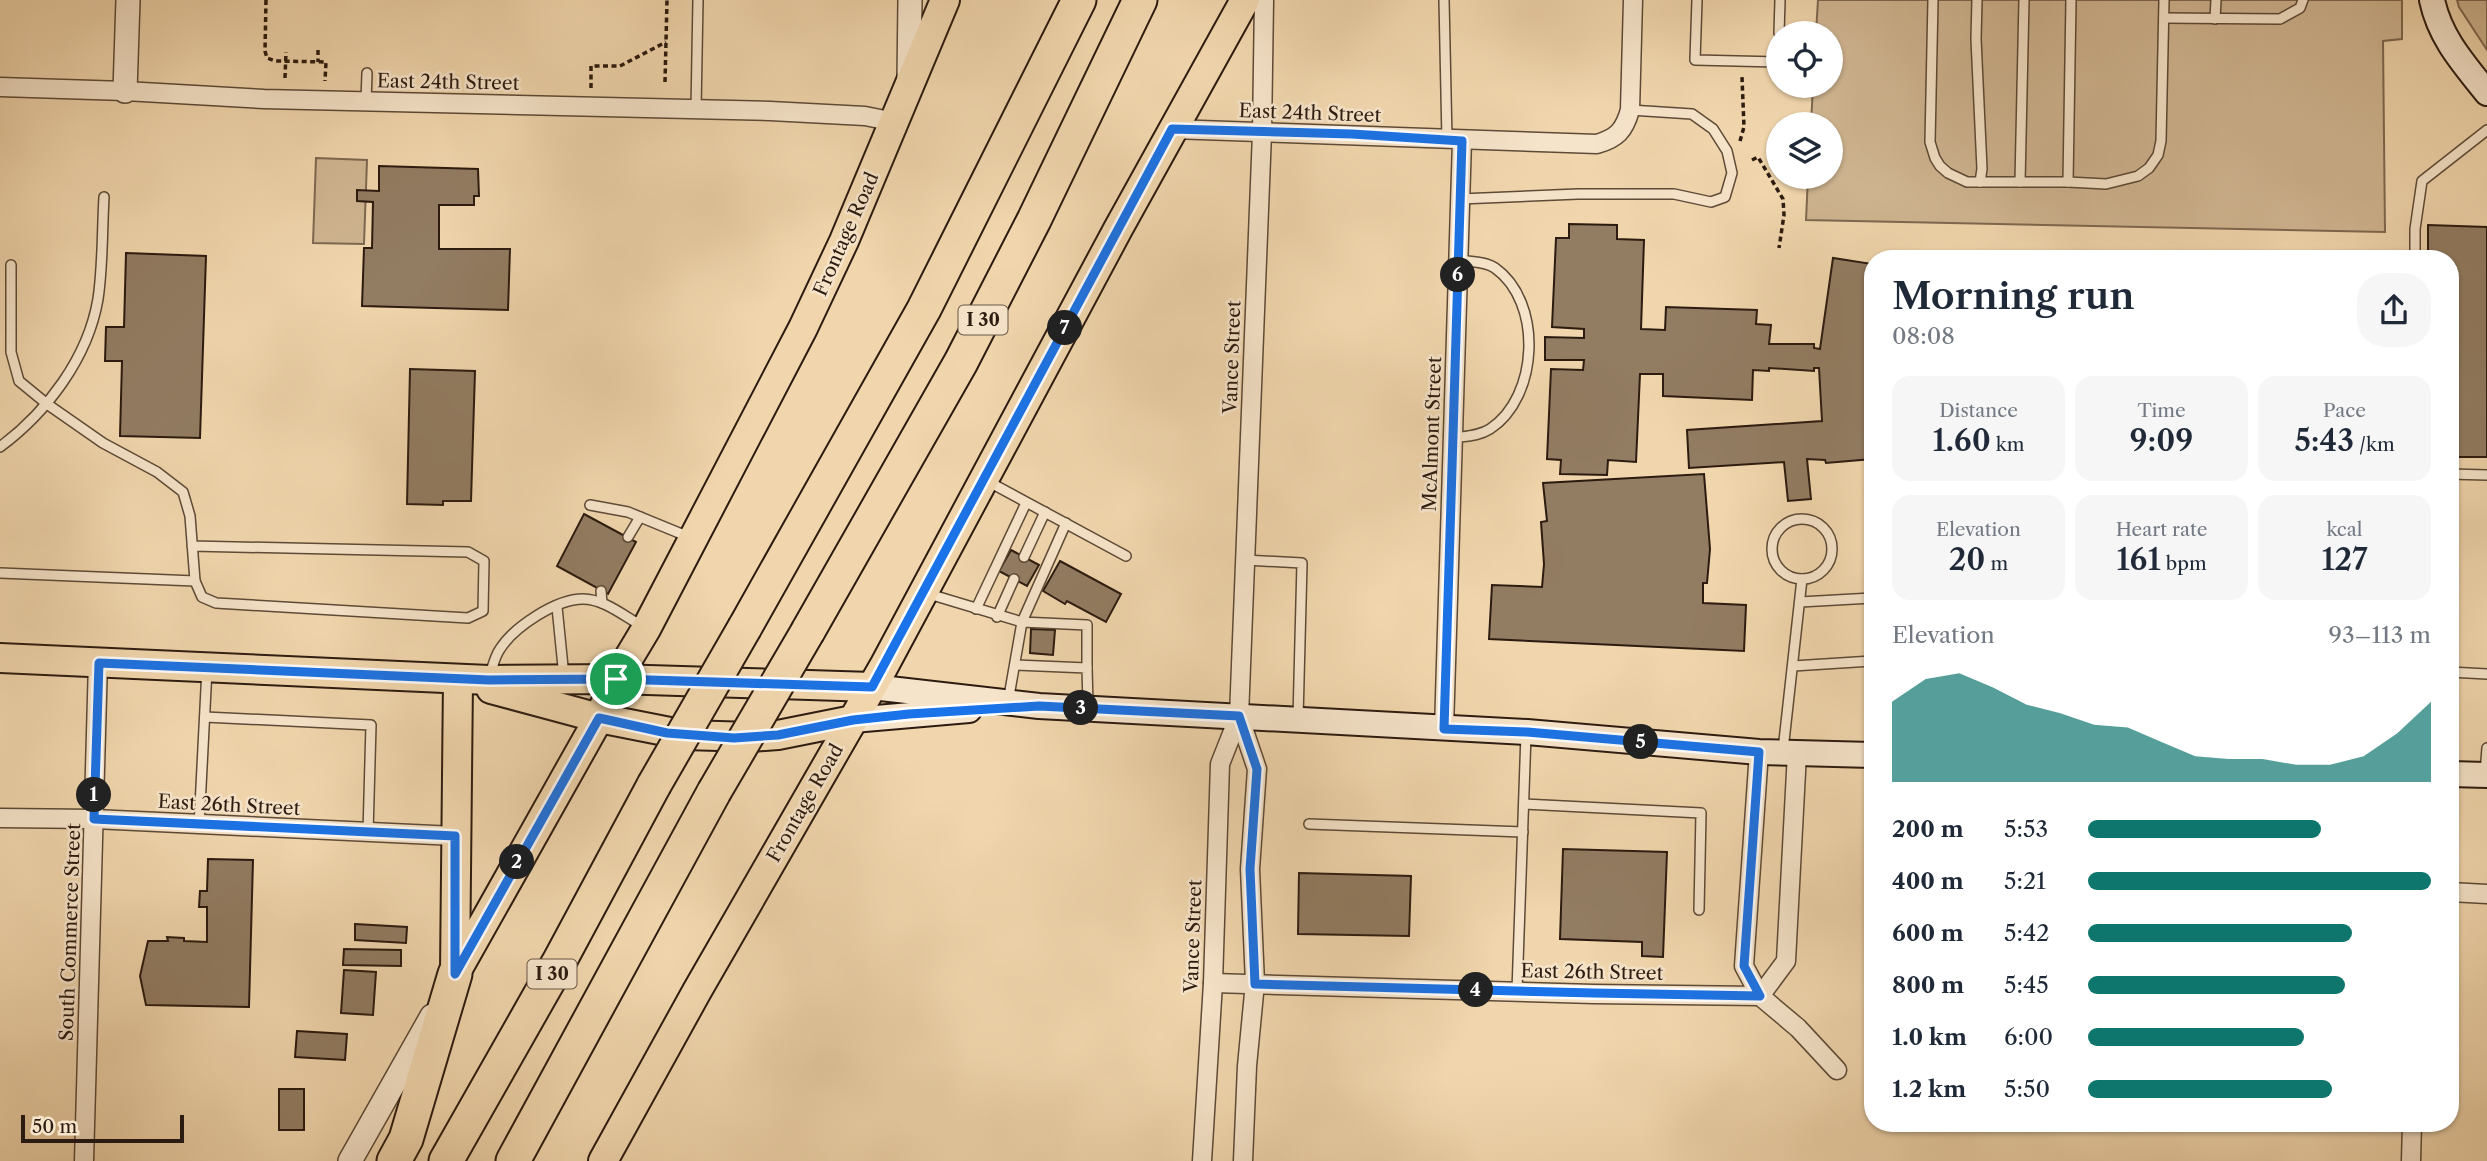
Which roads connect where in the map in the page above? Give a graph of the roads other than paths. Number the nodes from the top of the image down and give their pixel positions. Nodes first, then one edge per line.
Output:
1 (128, 0) edge
2 (698, 0) edge
3 (910, 0) edge
4 (945, 0) edge
5 (1079, 0) edge
6 (1140, 0) edge
7 (1245, 0) edge
8 (1264, 0) edge
9 (1444, 0) edge
10 (1633, 0) edge
11 (1697, 0) edge
12 (1780, 0) edge
13 (1933, 0) edge
14 (1977, 0) edge
15 (2024, 0) edge
16 (2071, 0) edge
17 (2164, 0) edge
18 (2216, 0) edge
19 (2303, 0) edge
20 (2432, 0) edge
21 (2164, 18) junction
22 (2216, 19) junction
23 (1779, 21) edge
24 (1766, 62) edge
25 (367, 73) dead end
26 (0, 87) edge
27 (909, 87) junction
28 (125, 91) junction
29 (2487, 93) edge
30 (366, 101) junction
31 (695, 109) junction
32 (1630, 110) junction
33 (895, 122) junction
34 (1172, 129) junction
35 (2487, 131) edge
36 (1262, 133) junction
37 (1455, 140) junction
38 (1980, 182) junction
39 (2020, 182) junction
40 (2068, 182) junction
41 (104, 197) dead end
42 (1460, 199) junction
43 (2415, 250) edge
44 (1459, 260) junction
45 (10, 265) dead end
46 (47, 404) junction
47 (1453, 438) junction
48 (0, 447) edge
49 (2459, 474) edge
50 (2487, 475) edge
51 (984, 479) junction
52 (1026, 503) junction
53 (590, 505) dead end
54 (1045, 512) junction
55 (640, 517) junction
56 (1066, 523) junction
57 (628, 537) dead end
58 (693, 539) junction
59 (192, 545) junction
60 (1126, 556) dead end
61 (1024, 557) dead end
62 (1245, 560) junction
63 (0, 573) edge
64 (1014, 579) dead end
65 (1802, 579) junction
66 (195, 580) junction
67 (601, 591) dead end
68 (923, 592) junction
69 (1864, 598) edge
70 (1800, 602) junction
71 (602, 603) junction
72 (557, 607) junction
73 (976, 609) junction
74 (998, 617) junction
75 (1022, 622) junction
76 (646, 629) junction
77 (0, 658) edge
78 (1864, 662) edge
79 (99, 663) junction
80 (1015, 665) junction
81 (1793, 666) junction
82 (207, 667) junction
83 (1087, 667) junction
84 (2459, 672) edge
85 (2487, 674) edge
86 (458, 679) junction
87 (565, 679) junction
88 (616, 679) junction
89 (487, 684) junction
90 (872, 687) junction
91 (1008, 703) junction
92 (1039, 706) junction
93 (1088, 709) junction
94 (1239, 716) junction
95 (205, 717) junction
96 (599, 718) junction
97 (853, 720) junction
98 (1298, 720) junction
99 (1444, 729) junction
100 (1527, 732) junction
101 (2487, 748) edge
102 (1780, 752) junction
103 (1864, 755) edge
104 (2459, 774) edge
105 (2486, 775) edge
106 (1524, 804) junction
107 (0, 818) edge
108 (94, 819) junction
109 (1309, 824) dead end
110 (199, 826) junction
111 (368, 832) junction
112 (1523, 832) junction
113 (455, 836) junction
114 (2459, 892) edge
115 (2487, 894) edge
116 (1699, 910) dead end
117 (455, 974) junction
118 (1213, 983) junction
119 (1255, 984) junction
120 (1517, 991) junction
121 (1760, 996) junction
122 (1837, 1070) dead end
123 (2412, 1132) edge
124 (84, 1161) edge
125 (350, 1161) edge
126 (394, 1161) edge
127 (446, 1161) edge
128 (513, 1161) edge
129 (603, 1161) edge
130 (1202, 1161) edge
131 (1243, 1161) edge
132 (2411, 1161) edge

1 - 28 street
2 - 31 lane
3 - 27 street
4 - 27 main road, Frontage Road
5 - 127 highway, I 30, bridge
6 - 128 highway, I 30, bridge
7 - 34 main road, Frontage Road
8 - 36 street, Vance Street
9 - 37 lane
10 - 32 street
11 - 24 lane
12 - 23 lane
13 - 38 lane
14 - 38 lane
15 - 39 lane
16 - 40 lane
17 - 21 lane
18 - 22 lane
19 - 22 lane
20 - 29 main road
21 - 22 lane
21 - 40 lane
25 - 30 lane
26 - 28 street, East 24th Street
27 - 33 main road, Frontage Road
28 - 30 street, East 24th Street
30 - 31 street, East 24th Street
31 - 33 street, East 24th Street
32 - 37 street
32 - 42 lane
33 - 58 main road, Frontage Road
34 - 36 street, East 24th Street
34 - 51 main road, Frontage Road
35 - 43 lane
36 - 37 street, East 24th Street
36 - 62 street, Vance Street
37 - 42 street, McAlmont Street
38 - 39 lane
39 - 40 lane
41 - 46 lane
42 - 44 street, McAlmont Street
44 - 47 street, McAlmont Street
44 - 47 lane
45 - 46 lane
46 - 48 lane
46 - 59 lane
47 - 99 street, McAlmont Street
49 - 50 lane
51 - 52 lane
51 - 68 main road, Frontage Road
52 - 54 lane
52 - 73 lane
53 - 55 lane
54 - 56 lane
54 - 61 lane
55 - 57 lane
55 - 58 lane
56 - 60 lane
56 - 75 lane
58 - 76 main road, Frontage Road
59 - 66 lane
59 - 66 lane
62 - 94 street, Vance Street
62 - 98 lane
63 - 66 lane
64 - 74 lane
65 - 65 lane
65 - 70 lane
67 - 71 lane
68 - 73 lane
68 - 90 main road, Frontage Road
69 - 70 lane
70 - 81 lane
71 - 72 lane
71 - 76 lane
72 - 87 lane
72 - 89 lane
73 - 74 lane
74 - 75 lane
75 - 80 lane
75 - 83 lane
76 - 88 main road, Frontage Road
77 - 79 main road
78 - 81 lane
79 - 82 main road
79 - 108 street, South Commerce Street
80 - 83 lane
80 - 91 lane
81 - 102 lane
82 - 86 main road
82 - 95 lane
83 - 93 lane
84 - 85 lane
86 - 89 main road
86 - 113 main road
87 - 88 main road
87 - 89 main road
88 - 90 main road
88 - 96 main road, Frontage Road
89 - 96 main road
90 - 91 main road
90 - 97 main road, Frontage Road
91 - 92 main road
92 - 93 main road
92 - 97 main road
93 - 94 main road
94 - 98 main road
94 - 118 street, Vance Street
94 - 119 street, Vance Street
95 - 110 lane
95 - 111 lane
96 - 97 main road
96 - 117 main road, Frontage Road
97 - 129 main road, Frontage Road
98 - 99 main road
99 - 100 main road
100 - 102 main road
100 - 106 lane
101 - 105 lane
102 - 103 main road
102 - 121 street
102 - 121 street
104 - 105 main road
106 - 112 lane
106 - 116 lane
107 - 108 street, East 26th Street
108 - 110 street, East 26th Street
108 - 124 street, South Commerce Street
109 - 112 lane
110 - 111 street, East 26th Street
111 - 113 street, East 26th Street
112 - 120 lane
113 - 117 main road
114 - 115 street
117 - 125 street, Frontage Road
117 - 126 highway
118 - 119 street, East 26th Street
118 - 130 street, Vance Street
119 - 120 street, East 26th Street
119 - 131 street, Vance Street
120 - 121 street, East 26th Street
121 - 122 street
123 - 132 street

